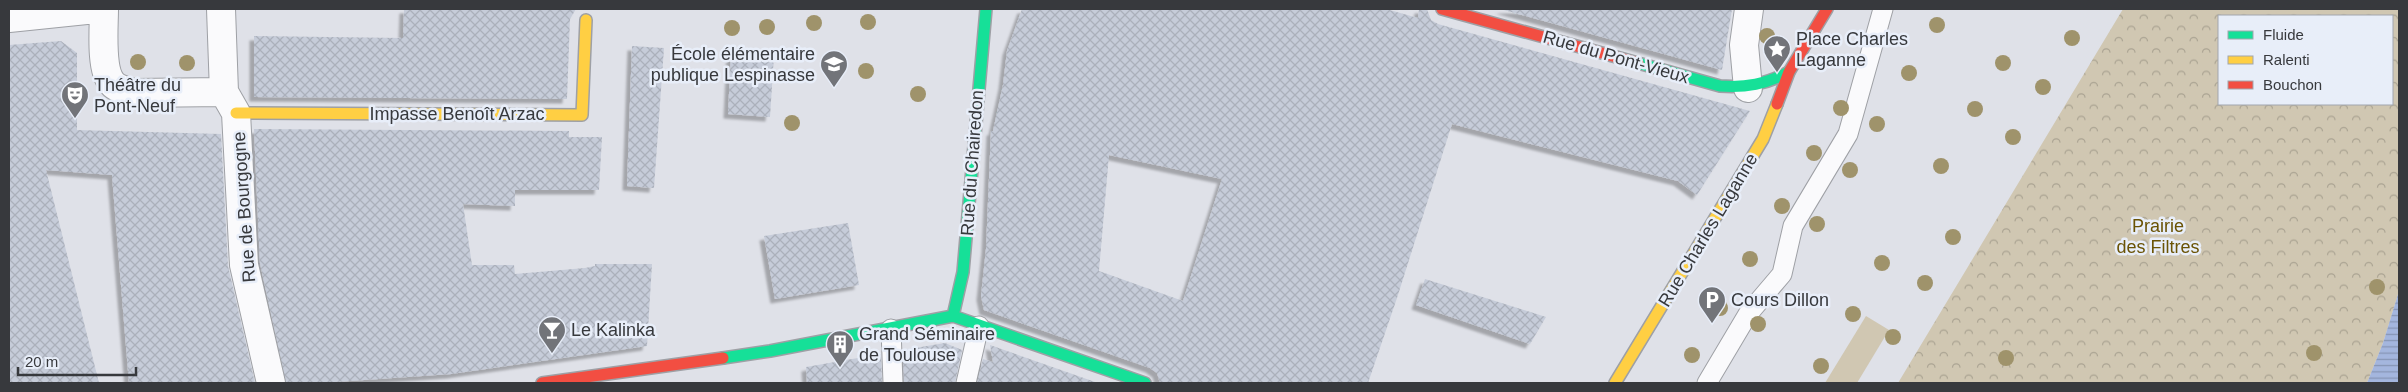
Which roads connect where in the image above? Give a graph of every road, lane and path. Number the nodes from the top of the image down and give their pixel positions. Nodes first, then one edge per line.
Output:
1 (96, 9) edge
2 (104, 9) edge
3 (221, 9) edge
4 (986, 9) edge
5 (1442, 9) edge
6 (1749, 9) edge
7 (1827, 9) edge
8 (1883, 9) edge
9 (9, 18) edge
10 (586, 20) dead end
11 (1789, 72) junction
12 (1748, 88) junction
13 (230, 102) junction
14 (953, 316) junction
15 (980, 326) junction
16 (891, 329) junction
17 (271, 383) edge
18 (542, 383) edge
19 (893, 383) edge
20 (966, 383) edge
21 (1145, 383) edge
22 (1616, 383) edge
23 (1707, 383) edge

1 - 9 street
2 - 13 street
3 - 13 street, Rue de Bourgogne
4 - 14 street, Rue du Chairedon
5 - 12 street, Rue du Pont-Vieux
6 - 12 street
7 - 11 street
8 - 23 lane
10 - 13 street, Impasse Benoît Arzac
11 - 12 street, Rue du Pont-Vieux
11 - 22 street, Rue Charles Laganne
13 - 17 street, Rue de Bourgogne
14 - 15 street
14 - 16 street
15 - 20 lane
15 - 21 street
16 - 18 street
16 - 19 lane

